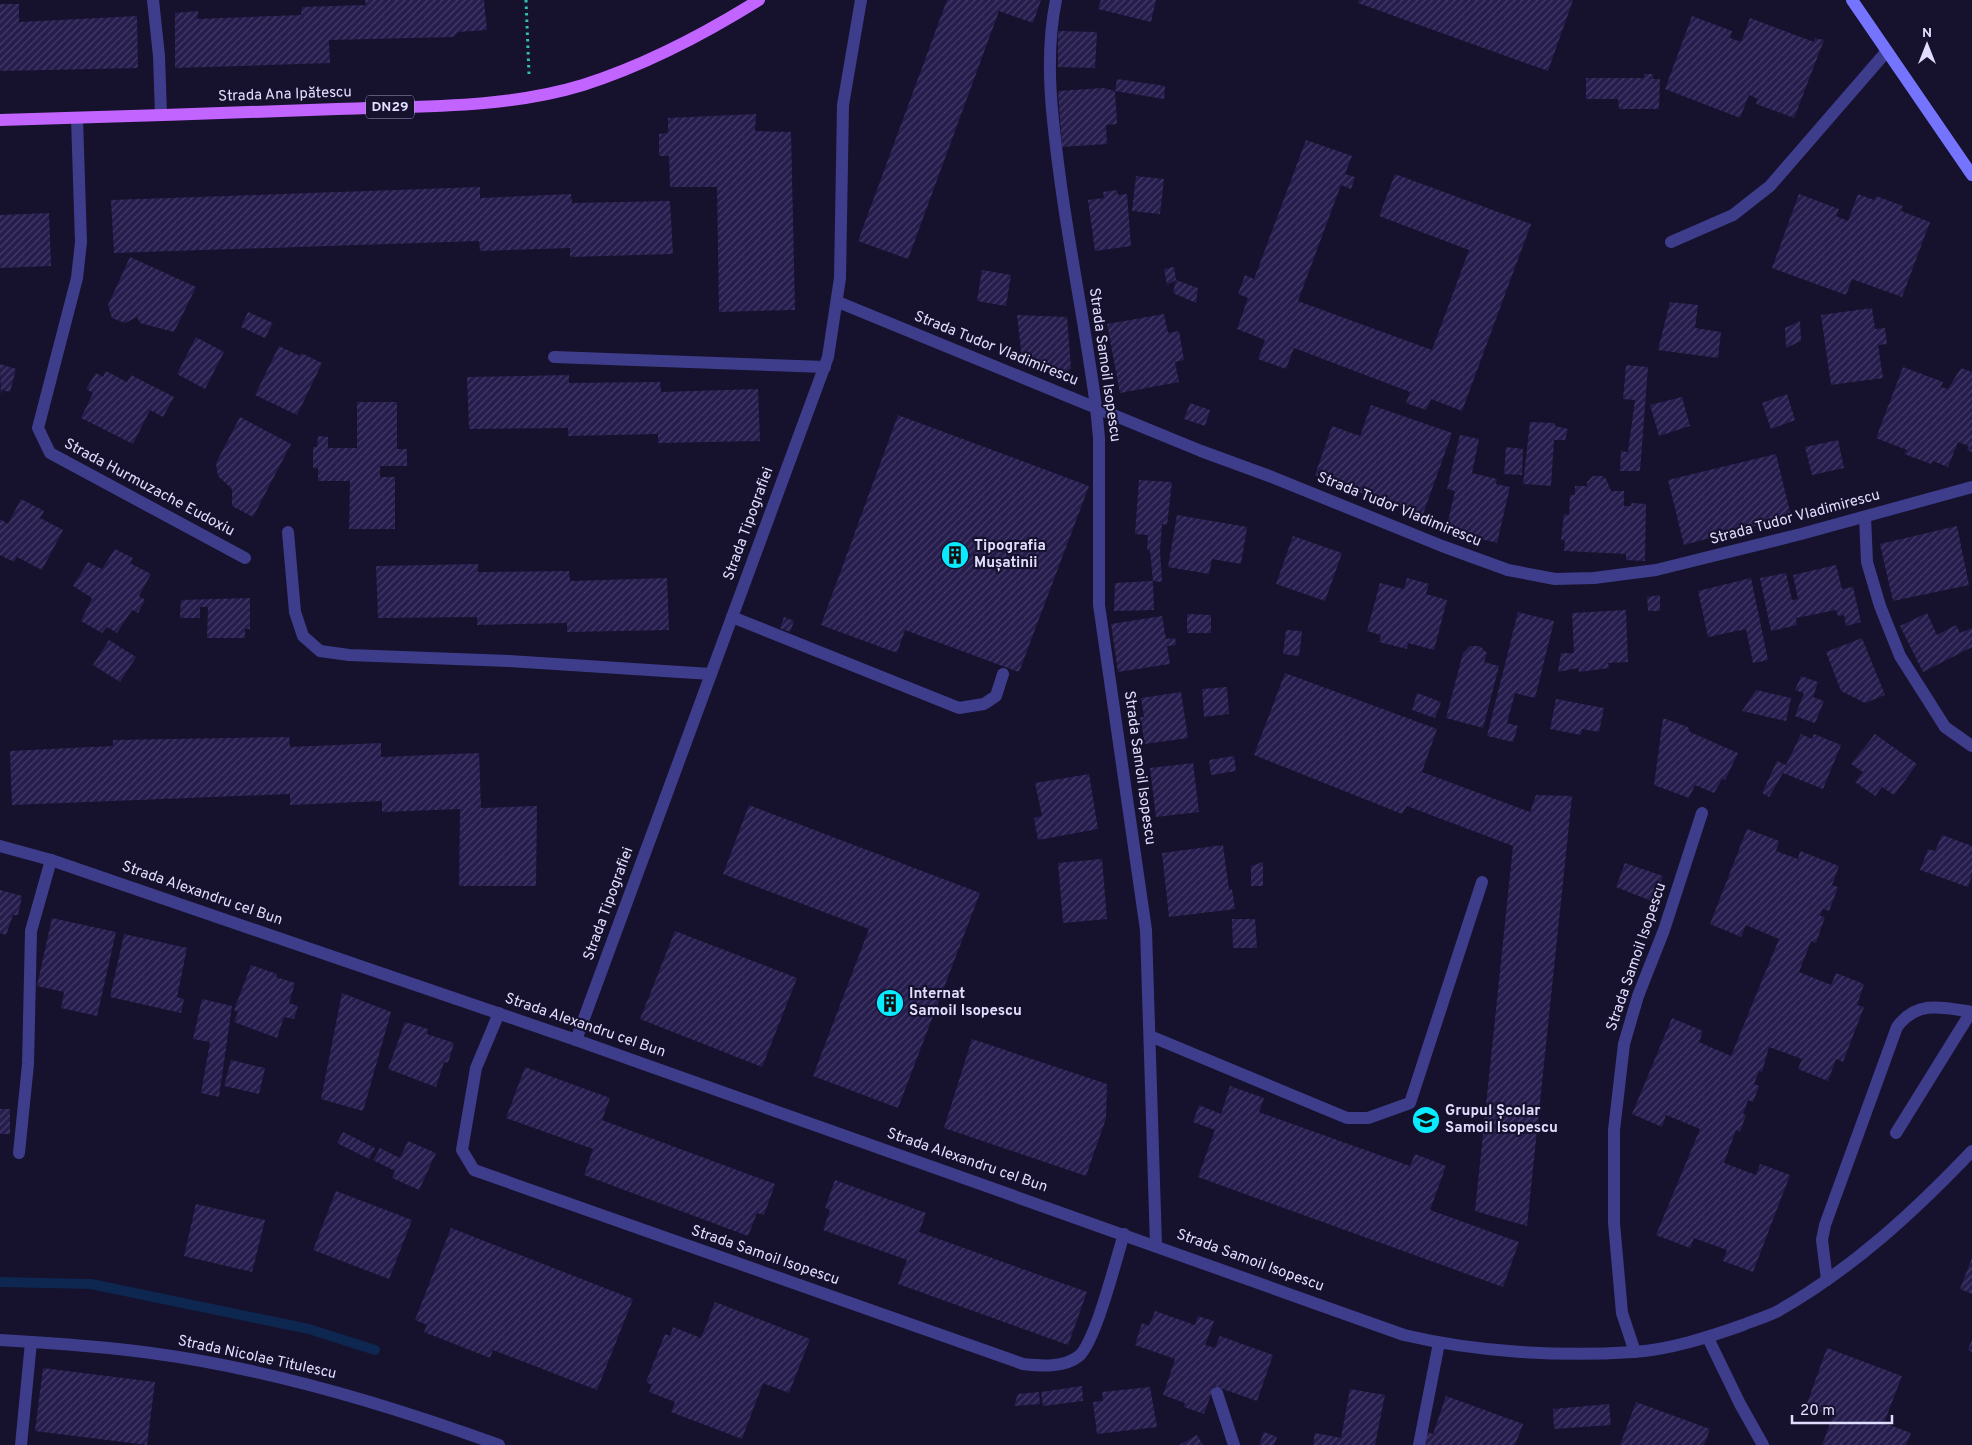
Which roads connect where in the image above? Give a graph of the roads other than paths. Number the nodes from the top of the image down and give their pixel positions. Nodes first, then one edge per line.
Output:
1 (152, 0) edge
2 (759, 0) edge
3 (861, 0) edge
4 (1056, 0) edge
5 (1852, 0) edge
6 (1887, 52) junction
7 (161, 115) junction
8 (77, 118) junction
9 (0, 120) edge
10 (1972, 175) edge
11 (1671, 242) dead end
12 (838, 302) junction
13 (554, 357) dead end
14 (825, 367) junction
15 (1096, 407) junction
16 (1972, 487) edge
17 (1865, 517) junction
18 (288, 532) dead end
19 (245, 558) dead end
20 (732, 617) junction
21 (711, 674) junction
22 (1003, 674) dead end
23 (1972, 746) edge
24 (1702, 813) dead end
25 (0, 846) edge
26 (51, 860) junction
27 (1482, 882) dead end
28 (1972, 1012) edge
29 (499, 1013) junction
30 (1150, 1036) junction
31 (576, 1040) junction
32 (1896, 1133) dead end
33 (1972, 1151) edge
34 (19, 1153) dead end
35 (1124, 1234) junction
36 (1156, 1245) junction
37 (1827, 1280) junction
38 (1708, 1338) junction
39 (0, 1340) edge
40 (32, 1342) junction
41 (1438, 1343) junction
42 (1635, 1352) junction
43 (1217, 1393) dead end
44 (21, 1445) edge
45 (499, 1445) edge
46 (1234, 1445) edge
47 (1419, 1445) edge
48 (1763, 1445) edge

1 - 7 street
2 - 7 main road, Strada Ana Ipătescu / DN29
3 - 12 street, Strada Tipografiei
4 - 15 street, Strada Samoil Isopescu
5 - 6 main road
6 - 10 main road
6 - 11 street
7 - 8 main road, Strada Ana Ipătescu / DN29
8 - 9 main road, Strada Ana Ipătescu / DN29
8 - 19 street, Strada Hurmuzache Eudoxiu
12 - 14 street, Strada Tipografiei
12 - 15 street, Strada Tudor Vladimirescu
13 - 14 street
14 - 20 street, Strada Tipografiei
15 - 17 street, Strada Tudor Vladimirescu
15 - 30 street, Strada Samoil Isopescu
16 - 17 street, Strada Tudor Vladimirescu
17 - 23 street
18 - 21 street
20 - 21 street, Strada Tipografiei
20 - 22 street
21 - 31 street, Strada Tipografiei
24 - 42 street, Strada Samoil Isopescu
25 - 26 street, Strada Alexandru cel Bun
26 - 29 street, Strada Alexandru cel Bun
26 - 34 street
27 - 30 street
28 - 32 street
28 - 37 street
29 - 31 street, Strada Alexandru cel Bun
29 - 35 street, Strada Samoil Isopescu
30 - 36 street, Strada Samoil Isopescu
31 - 35 street, Strada Alexandru cel Bun
33 - 37 street, Strada Samoil Isopescu
35 - 36 street, Strada Alexandru cel Bun
36 - 41 street, Strada Samoil Isopescu
37 - 38 street, Strada Samoil Isopescu
38 - 42 street, Strada Samoil Isopescu
38 - 48 street
39 - 40 street, Strada Nicolae Titulescu
40 - 44 street
40 - 45 street, Strada Nicolae Titulescu
41 - 42 street, Strada Samoil Isopescu
41 - 47 street
43 - 46 street

